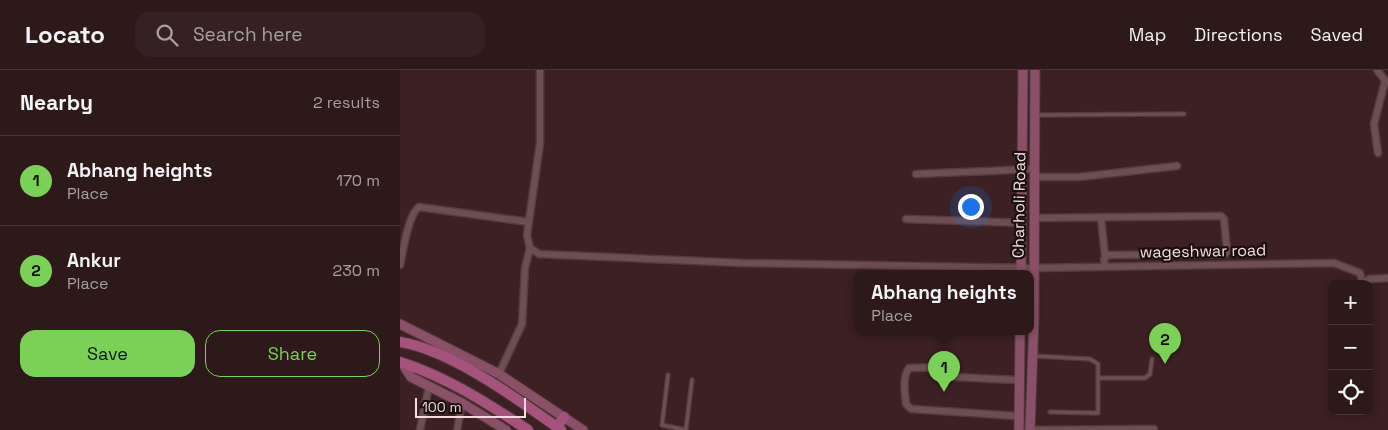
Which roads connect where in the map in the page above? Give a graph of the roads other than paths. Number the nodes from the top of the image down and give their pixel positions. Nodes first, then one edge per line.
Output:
1 (540, 70) edge
2 (1023, 70) edge
3 (1035, 70) edge
4 (1377, 70) edge
5 (1387, 82) edge
6 (1184, 114) dead end
7 (1034, 115) junction
8 (1378, 153) dead end
9 (1177, 166) dead end
10 (1022, 170) junction
11 (1035, 173) junction
12 (916, 174) dead end
13 (1034, 218) junction
14 (1101, 218) junction
15 (906, 219) dead end
16 (529, 222) junction
17 (1022, 223) junction
18 (530, 248) junction
19 (1105, 256) junction
20 (400, 265) edge
21 (1105, 267) junction
22 (1033, 268) junction
23 (985, 270) edge
24 (1021, 270) edge
25 (1025, 270) edge
26 (1388, 278) edge
27 (1362, 280) edge
28 (1370, 280) edge
29 (400, 324) edge
30 (1020, 335) edge
31 (1034, 335) edge
32 (400, 342) edge
33 (1034, 356) junction
34 (1152, 359) dead end
35 (401, 362) edge
36 (499, 374) junction
37 (668, 375) dead end
38 (1099, 378) junction
39 (692, 380) dead end
40 (1020, 380) junction
41 (429, 386) junction
42 (462, 403) junction
43 (1050, 412) dead end
44 (1019, 416) junction
45 (564, 417) junction
46 (559, 429) edge
47 (1154, 429) edge
48 (420, 430) edge
49 (457, 430) edge
50 (506, 430) edge
51 (528, 430) edge
52 (583, 430) edge
53 (686, 430) edge
54 (1019, 430) edge
55 (1030, 430) edge

1 - 16 street
2 - 10 street, Charholi Road
3 - 7 street, Charholi Road
4 - 5 street
5 - 8 street
6 - 7 lane
7 - 11 street, Charholi Road
9 - 11 street
10 - 11 street
10 - 12 street
10 - 17 street, Charholi Road
11 - 13 street, Charholi Road
13 - 14 street
13 - 22 street, Charholi Road
14 - 19 street
14 - 19 street
15 - 17 street
16 - 18 street
16 - 20 street
17 - 24 street, Charholi Road
18 - 23 street, wageshwar road
18 - 36 street
19 - 21 street
21 - 22 street, wageshwar road
21 - 27 street, wageshwar road
22 - 25 street, wageshwar road
26 - 28 street
29 - 36 street
30 - 40 street
31 - 33 street, Charholi Road
32 - 46 main road
33 - 38 lane
33 - 55 street, Charholi Road
34 - 38 lane
35 - 41 street
35 - 51 main road
36 - 45 street
37 - 53 lane
38 - 43 lane
39 - 53 lane
40 - 44 street
40 - 44 street
41 - 42 street
41 - 48 street
42 - 49 street
42 - 50 street
44 - 54 street
45 - 46 main road
45 - 52 street
47 - 55 street

